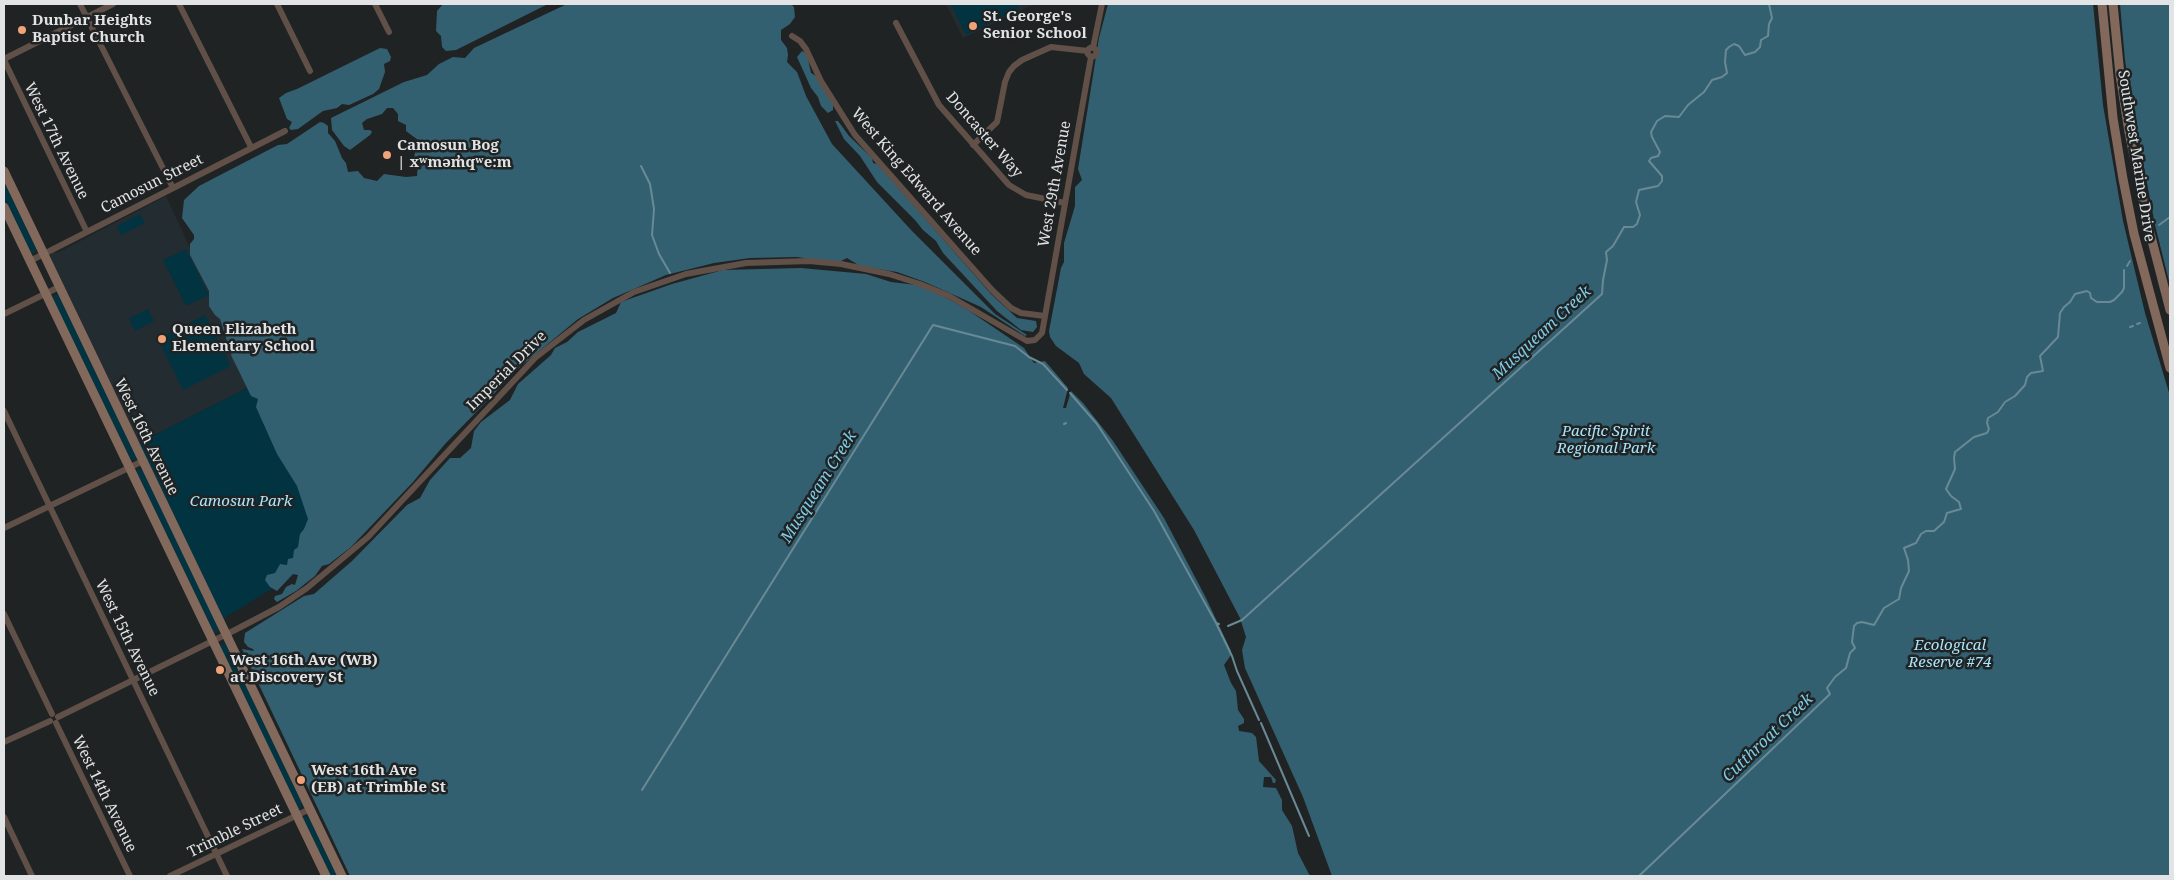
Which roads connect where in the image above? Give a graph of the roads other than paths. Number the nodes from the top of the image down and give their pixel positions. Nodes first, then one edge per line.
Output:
1 (80, 4) edge
2 (113, 4) edge
3 (179, 4) edge
4 (276, 4) edge
5 (374, 4) edge
6 (1102, 4) edge
7 (2102, 4) edge
8 (2113, 4) edge
9 (87, 18) junction
10 (896, 23) dead end
11 (389, 32) dead end
12 (792, 36) dead end
13 (1091, 52) junction
14 (4, 60) edge
15 (310, 71) dead end
16 (286, 131) dead end
17 (973, 145) junction
18 (251, 147) junction
19 (4, 171) edge
20 (173, 188) junction
21 (1065, 203) junction
22 (4, 207) edge
23 (86, 232) junction
24 (43, 254) junction
25 (30, 261) junction
26 (59, 287) junction
27 (45, 294) junction
28 (2170, 310) edge
29 (4, 314) edge
30 (1045, 316) junction
31 (2170, 368) edge
32 (4, 412) edge
33 (142, 461) junction
34 (130, 468) junction
35 (49, 506) junction
36 (4, 528) edge
37 (4, 614) edge
38 (226, 635) junction
39 (213, 642) junction
40 (133, 680) junction
41 (54, 718) junction
42 (4, 742) edge
43 (310, 809) junction
44 (296, 816) junction
45 (4, 818) edge
46 (216, 854) junction
47 (32, 876) edge
48 (130, 876) edge
49 (170, 876) edge
50 (227, 876) edge
51 (326, 876) edge
52 (342, 876) edge

1 - 9 street
2 - 9 street
3 - 18 street
4 - 15 street
5 - 11 street
6 - 13 street, West 29th Avenue
7 - 31 main road, Southwest Marine Drive
8 - 28 main road, Southwest Marine Drive
9 - 14 street
9 - 20 street
10 - 17 street, Doncaster Way
12 - 30 street, West King Edward Avenue
13 - 17 street
13 - 21 street, West 29th Avenue
14 - 23 street, West 17th Avenue
16 - 18 street, Camosun Street
17 - 21 street, Doncaster Way
18 - 20 street, Camosun Street
19 - 24 main road, West 16th Avenue
20 - 23 street, Camosun Street
21 - 30 street, West 29th Avenue
22 - 25 main road, West 16th Avenue
23 - 24 street, Camosun Street
24 - 25 street, Camosun Street
24 - 26 main road, West 16th Avenue
25 - 27 main road, West 16th Avenue
26 - 27 street
26 - 33 main road, West 16th Avenue
27 - 29 street
27 - 34 main road, West 16th Avenue
30 - 38 street, Imperial Drive
32 - 35 street, West 15th Avenue
33 - 34 street
33 - 38 main road, West 16th Avenue
34 - 35 street
34 - 39 main road, West 16th Avenue
35 - 36 street
35 - 40 street, West 15th Avenue
37 - 41 street, West 14th Avenue
38 - 39 street
38 - 43 main road, West 16th Avenue
39 - 40 street
39 - 44 main road, West 16th Avenue
40 - 41 street
40 - 46 street, West 15th Avenue
41 - 42 street
41 - 48 street, West 14th Avenue
43 - 44 street, Trimble Street
43 - 52 main road, West 16th Avenue
44 - 46 street, Trimble Street
44 - 51 main road, West 16th Avenue
45 - 47 street
46 - 49 street, Trimble Street
46 - 50 street, West 15th Avenue

